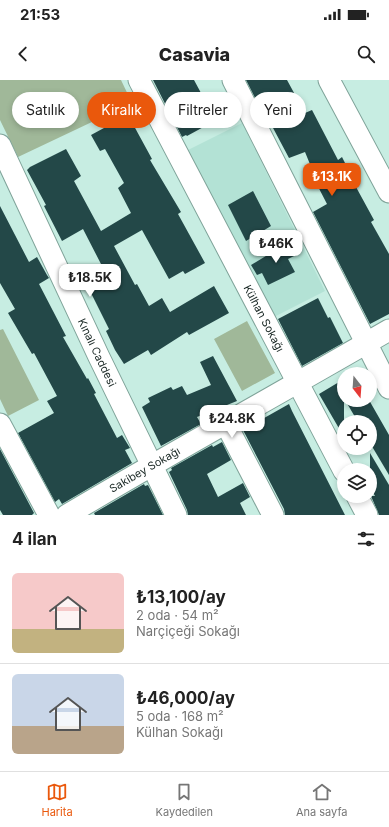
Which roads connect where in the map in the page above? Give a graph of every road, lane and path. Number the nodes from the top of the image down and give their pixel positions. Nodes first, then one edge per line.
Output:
1 (139, 80) edge
2 (233, 80) edge
3 (329, 80) edge
4 (0, 145) edge
5 (389, 192) edge
6 (389, 330) edge
7 (366, 343) junction
8 (297, 383) junction
9 (389, 388) edge
10 (0, 424) edge
11 (226, 424) junction
12 (339, 463) edge
13 (151, 465) junction
14 (361, 503) edge
15 (49, 515) edge
16 (67, 515) edge
17 (176, 515) edge
18 (273, 515) edge
19 (367, 515) edge

1 - 8 street, Külhan Sokağı
2 - 7 street
3 - 5 street
4 - 13 street, Kınalı Caddesi
6 - 7 street, Sakibey Sokağı
7 - 8 street, Sakibey Sokağı
7 - 9 street
8 - 11 street, Sakibey Sokağı
8 - 12 street, Külhan Sokağı
10 - 15 street
11 - 13 street, Sakibey Sokağı
11 - 18 street
13 - 16 street, Sakibey Sokağı
13 - 17 street, Kınalı Caddesi
14 - 19 street

